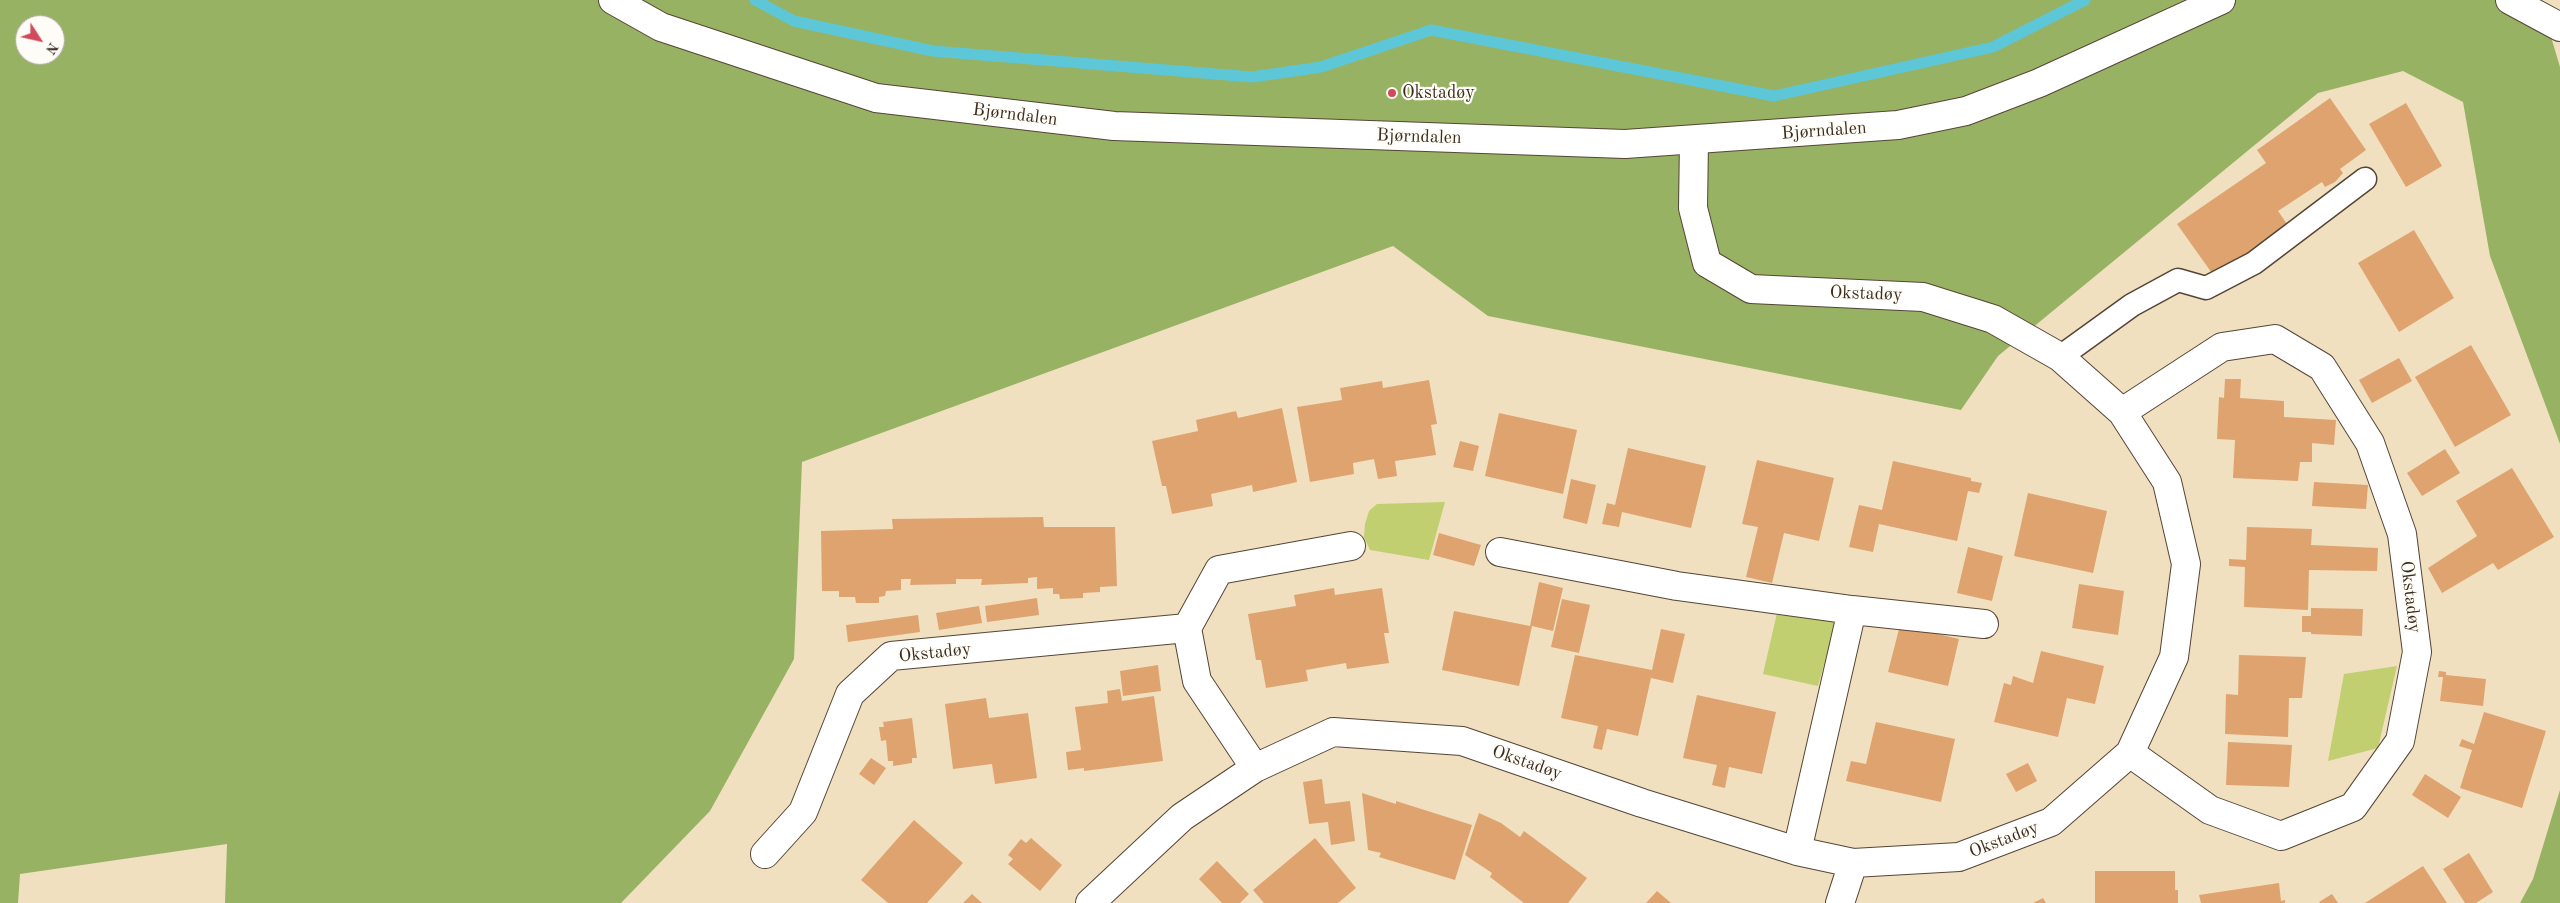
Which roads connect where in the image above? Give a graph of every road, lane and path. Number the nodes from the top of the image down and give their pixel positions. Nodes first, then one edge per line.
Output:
1 (613, 0) edge
2 (2221, 0) edge
3 (2510, 0) edge
4 (2560, 27) edge
5 (1694, 141) junction
6 (2365, 179) dead end
7 (2060, 357) junction
8 (2122, 412) junction
9 (1351, 546) dead end
10 (1500, 552) dead end
11 (1852, 610) junction
12 (1984, 624) dead end
13 (1187, 628) junction
14 (2130, 753) junction
15 (1255, 768) junction
16 (1797, 851) junction
17 (765, 854) dead end
18 (1853, 864) junction
19 (1090, 903) edge
20 (1840, 903) edge

1 - 5 street, Bjørndalen
2 - 5 street, Bjørndalen
3 - 4 street
5 - 7 street, Okstadøy
6 - 7 lane
7 - 8 street, Okstadøy
8 - 14 street, Okstadøy
8 - 14 street, Okstadøy
9 - 13 street
10 - 11 street
11 - 12 street
11 - 16 street
13 - 15 street
13 - 17 street, Okstadøy
14 - 18 street, Okstadøy
15 - 16 street, Okstadøy
15 - 19 street, Okstadøy
16 - 18 street, Okstadøy
18 - 20 street

